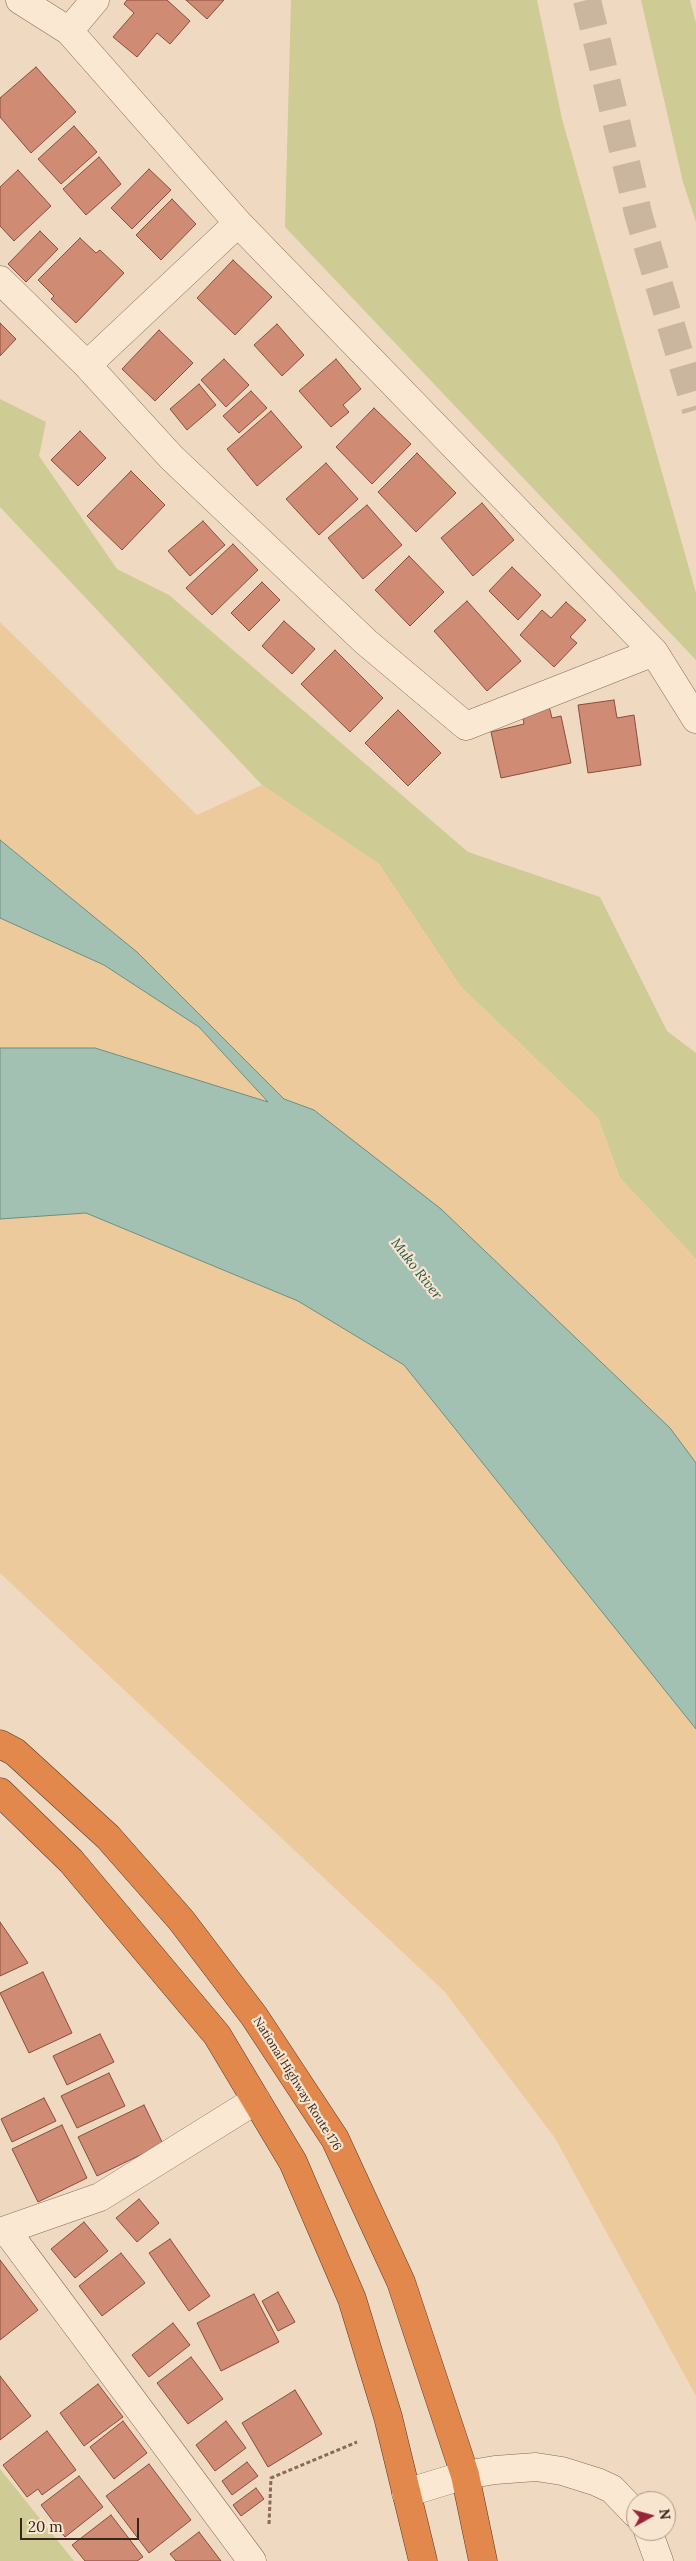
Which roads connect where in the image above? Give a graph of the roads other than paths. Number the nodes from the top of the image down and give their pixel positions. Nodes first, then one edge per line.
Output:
1 (20, 0) edge
2 (95, 0) edge
3 (69, 31) junction
4 (238, 223) junction
5 (0, 280) edge
6 (87, 365) junction
7 (654, 652) junction
8 (696, 719) edge
9 (0, 1744) edge
10 (0, 1792) edge
11 (256, 2100) junction
12 (3, 2231) edge
13 (465, 2475) junction
14 (406, 2493) junction
15 (626, 2504) edge
16 (652, 2541) edge
17 (252, 2561) edge
18 (423, 2561) edge
19 (483, 2561) edge
20 (659, 2561) edge

1 - 3 street
2 - 3 street
3 - 4 street
4 - 6 street
4 - 7 street
5 - 6 street
6 - 7 street
7 - 8 street
9 - 13 highway, National Highway Route 176
10 - 11 highway
11 - 12 street
11 - 14 highway
12 - 17 street
13 - 14 street
13 - 15 street
13 - 19 highway, National Highway Route 176
14 - 18 highway
16 - 20 street

